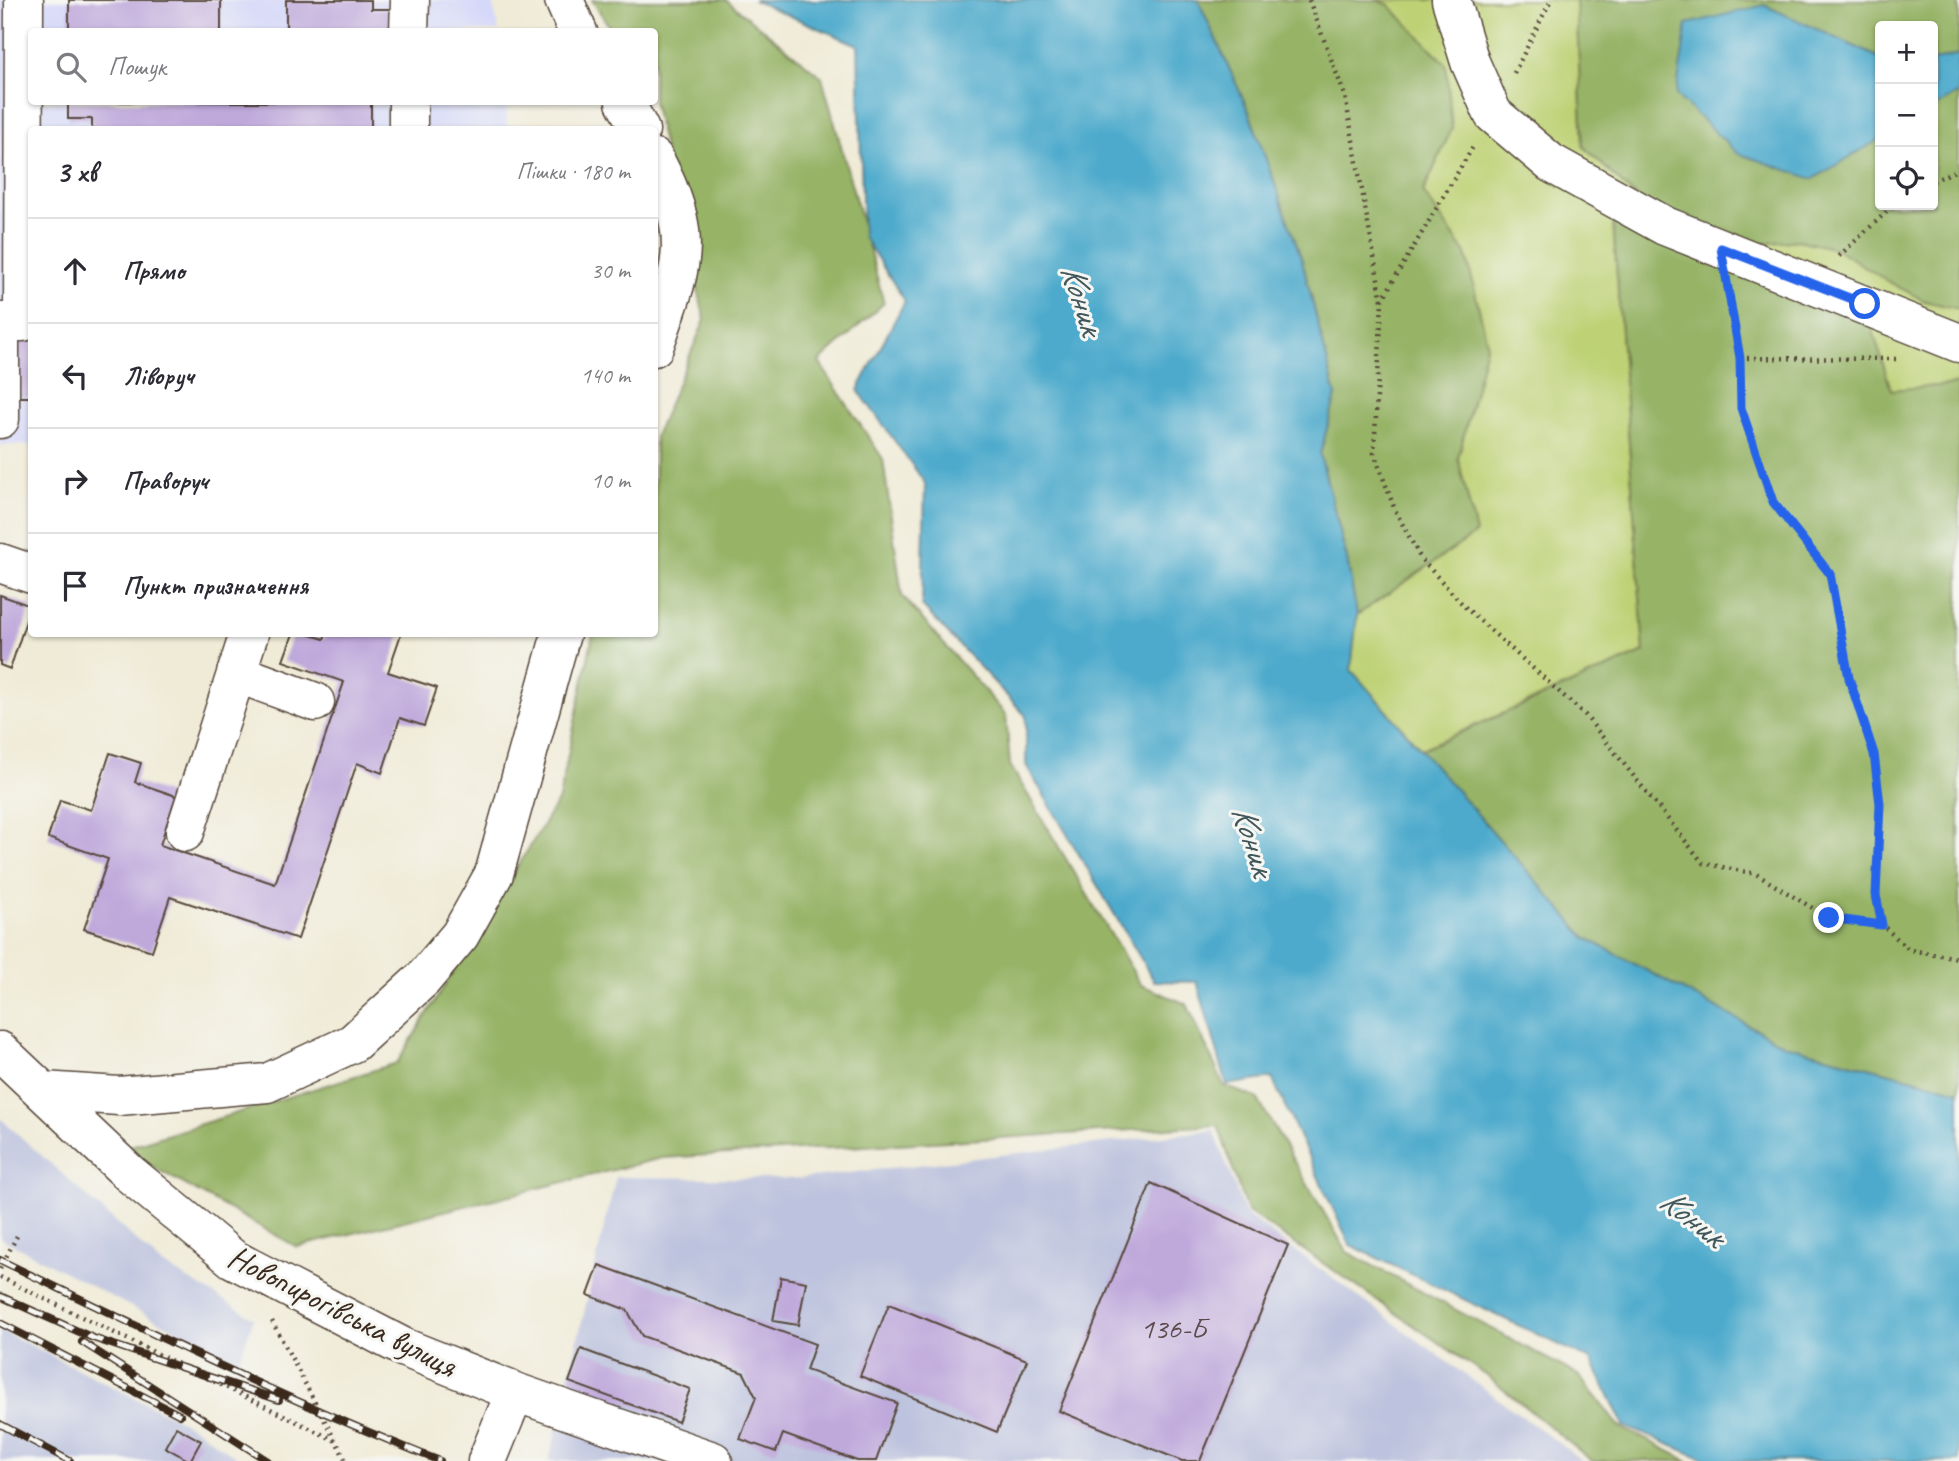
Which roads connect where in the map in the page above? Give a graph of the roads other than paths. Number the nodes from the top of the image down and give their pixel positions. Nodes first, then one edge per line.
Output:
1 (24, 0) edge
2 (410, 0) edge
3 (564, 0) edge
4 (1451, 0) edge
5 (409, 28) edge
6 (576, 28) edge
7 (408, 105) edge
8 (627, 105) edge
9 (408, 126) edge
10 (638, 126) edge
11 (658, 166) edge
12 (658, 336) edge
13 (1959, 343) edge
14 (0, 421) edge
15 (28, 424) edge
16 (0, 563) edge
17 (28, 573) edge
18 (248, 637) edge
19 (560, 637) edge
20 (236, 674) junction
21 (316, 702) dead end
22 (185, 832) dead end
23 (0, 1051) edge
24 (43, 1091) junction
25 (514, 1392) junction
26 (487, 1461) edge
27 (713, 1461) edge

1 - 14 street
2 - 5 street
3 - 6 street
4 - 13 street
7 - 9 street
8 - 10 street
11 - 12 street
14 - 15 street
16 - 17 street
18 - 20 street
19 - 24 street
20 - 21 street
20 - 22 street
23 - 24 street, Новопирогівська вулиця
24 - 25 street, Новопирогівська вулиця
25 - 26 street
25 - 27 street, Новопирогівська вулиця

